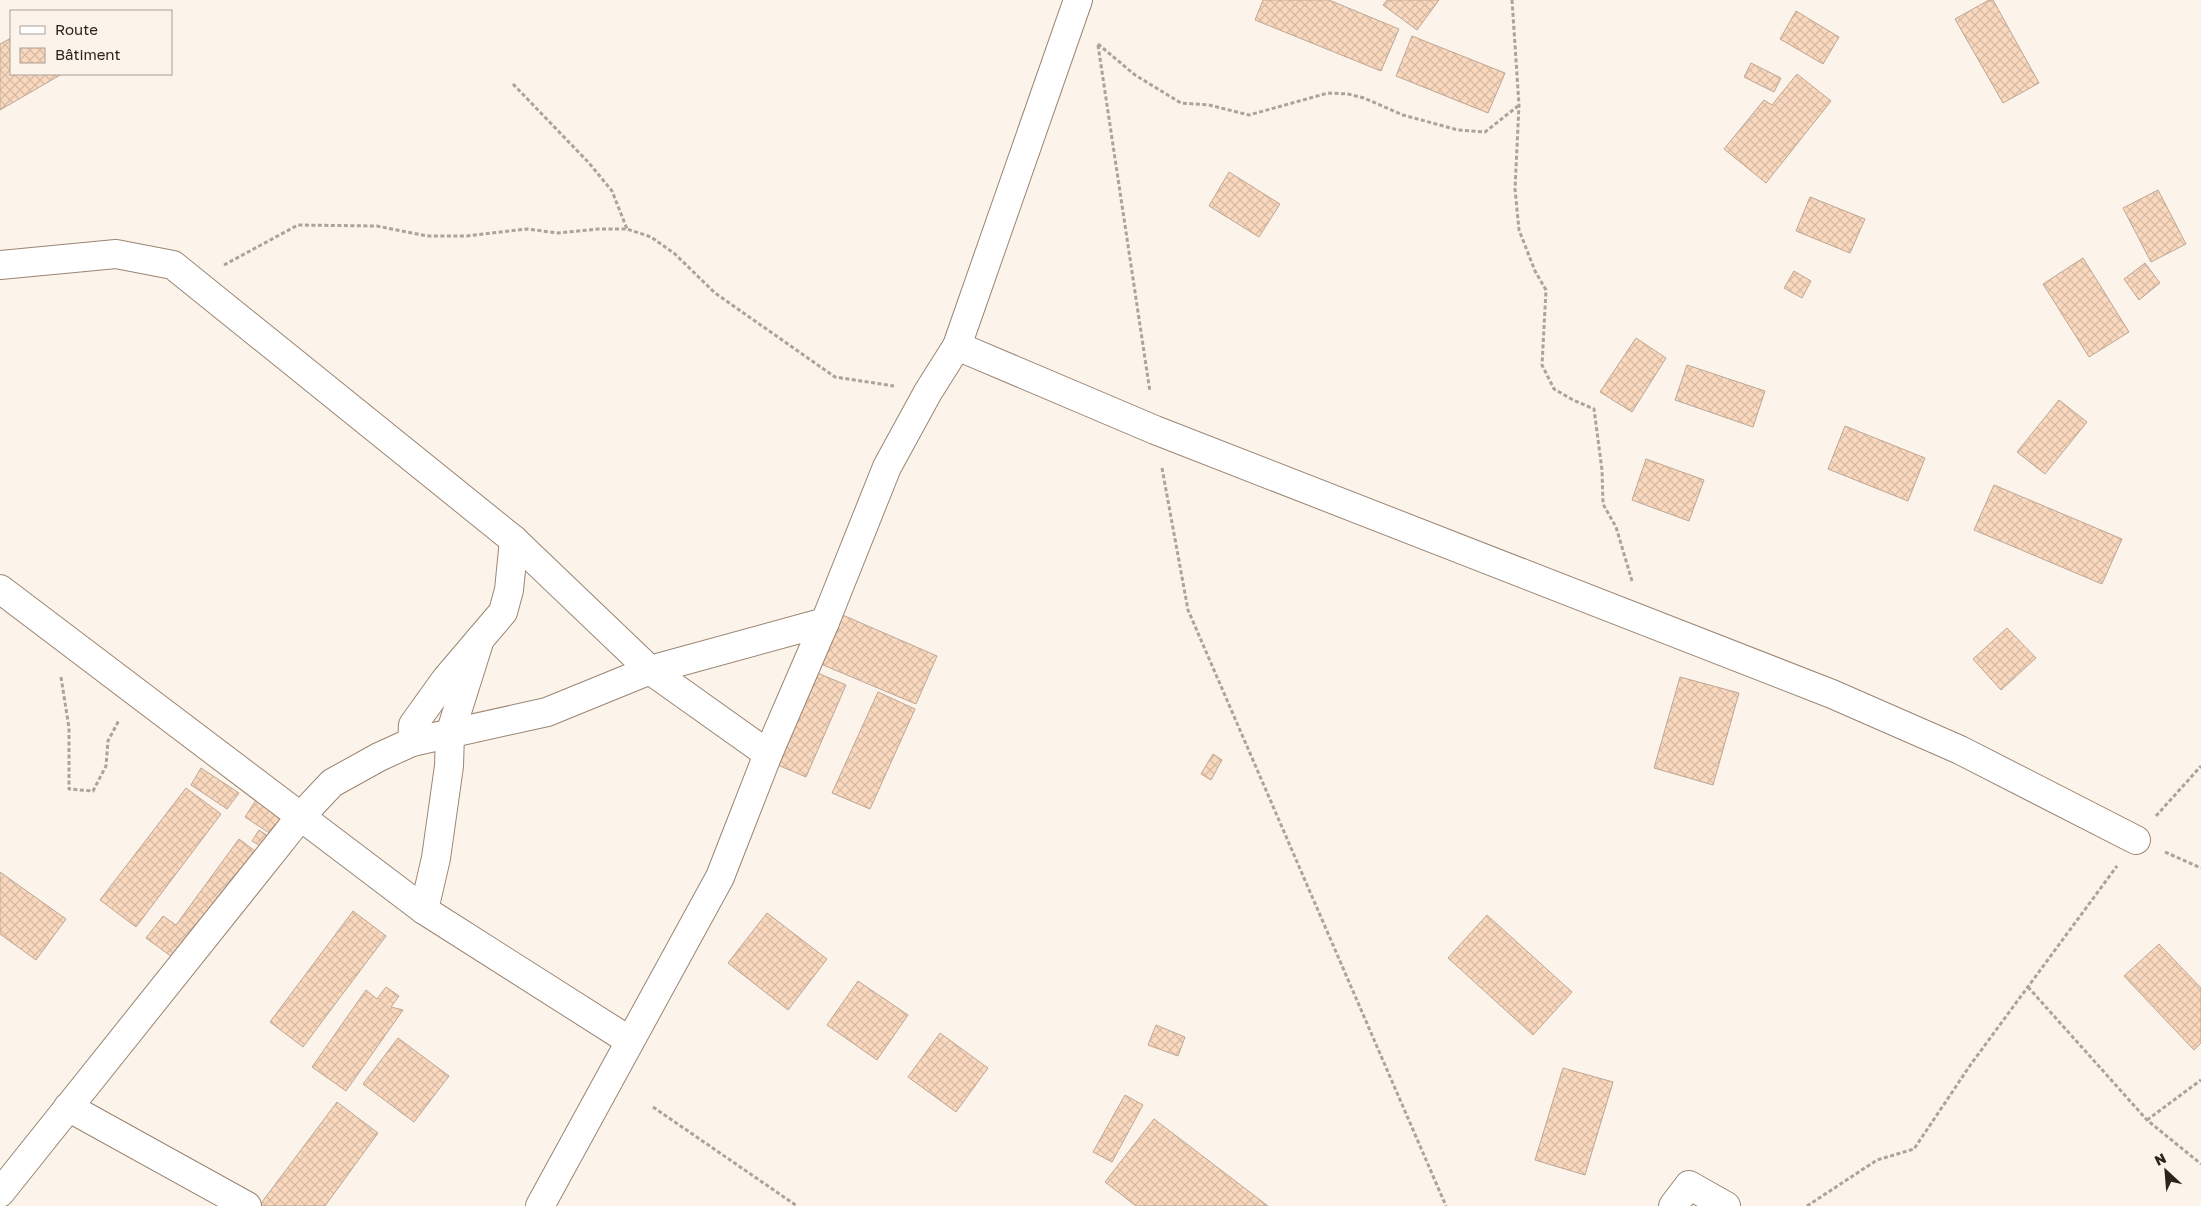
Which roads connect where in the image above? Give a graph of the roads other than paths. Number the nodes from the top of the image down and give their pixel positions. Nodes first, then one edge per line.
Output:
1 (1078, 0) edge
2 (0, 265) edge
3 (957, 346) junction
4 (514, 540) junction
5 (0, 589) edge
6 (825, 622) junction
7 (480, 640) junction
8 (650, 670) junction
9 (450, 734) junction
10 (412, 742) junction
11 (768, 754) junction
12 (301, 816) junction
13 (2136, 840) road end
14 (424, 910) junction
15 (630, 1041) junction
16 (68, 1107) junction
17 (0, 1192) edge
18 (1681, 1196) edge
19 (247, 1206) edge
20 (540, 1206) edge
21 (1726, 1206) edge

1 - 3 street
2 - 4 street
3 - 6 street
3 - 13 street
4 - 7 street
4 - 8 street
5 - 12 street
6 - 8 street
6 - 11 street
7 - 9 street
7 - 10 street
8 - 9 street
8 - 11 street
9 - 10 street
9 - 14 street
10 - 12 street
11 - 15 street
12 - 14 street
12 - 16 street
14 - 15 street
15 - 20 street
16 - 17 street
16 - 19 street
18 - 21 street

